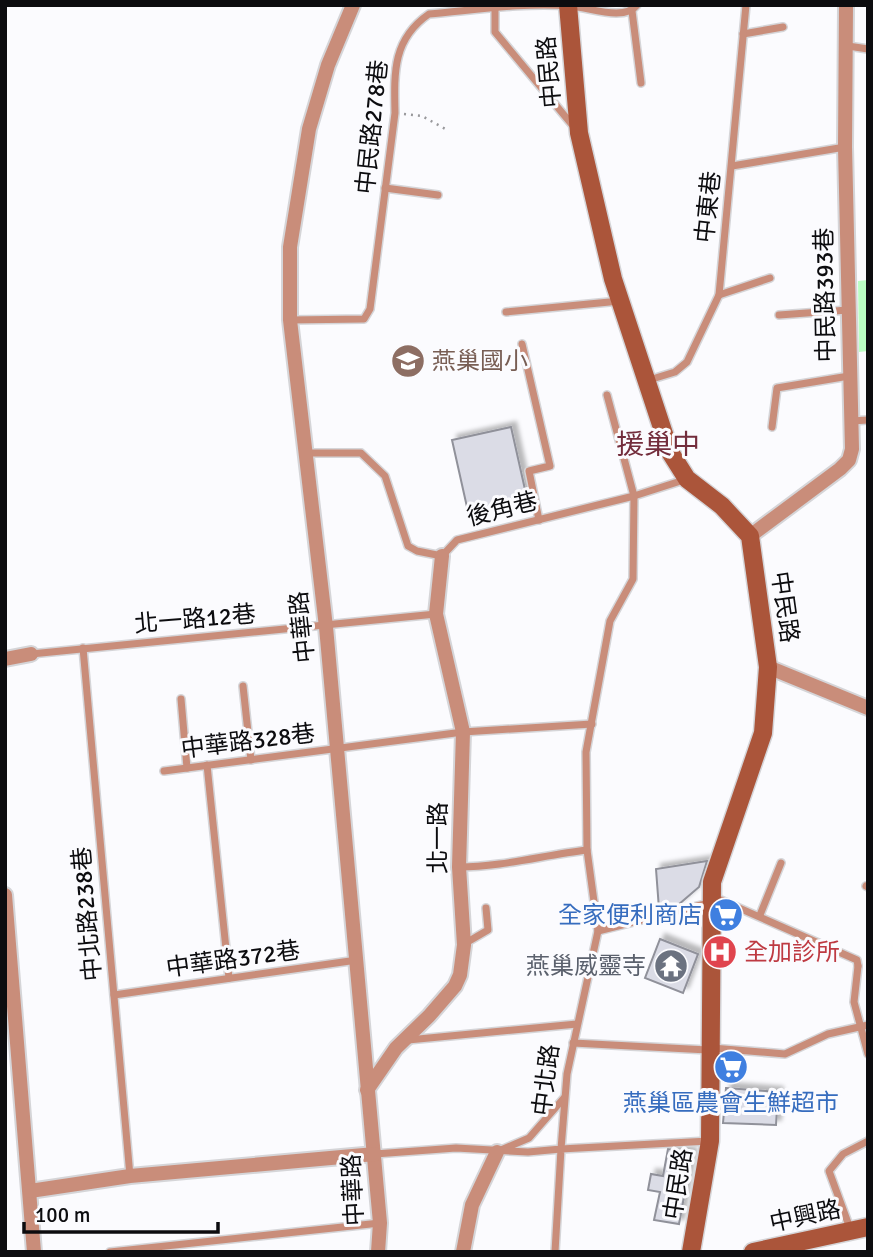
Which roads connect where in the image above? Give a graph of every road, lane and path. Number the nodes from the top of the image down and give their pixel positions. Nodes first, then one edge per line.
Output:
1 (353, 5) edge
2 (568, 5) edge
3 (746, 5) edge
4 (846, 5) edge
5 (635, 8) edge
6 (495, 9) junction
7 (783, 27) dead end
8 (743, 34) junction
9 (848, 46) junction
10 (868, 49) edge
11 (641, 83) dead end
12 (395, 113) junction
13 (449, 131) dead end
14 (579, 133) junction
15 (845, 148) junction
16 (732, 166) junction
17 (385, 188) junction
18 (438, 195) dead end
19 (770, 278) dead end
20 (719, 295) junction
21 (620, 301) junction
22 (848, 310) junction
23 (506, 312) dead end
24 (779, 315) dead end
25 (290, 320) junction
26 (522, 344) dead end
27 (849, 376) junction
28 (648, 380) junction
29 (607, 395) dead end
30 (850, 421) junction
31 (868, 421) edge
32 (772, 426) dead end
33 (306, 453) junction
34 (687, 479) junction
35 (635, 496) junction
36 (539, 520) junction
37 (751, 536) junction
38 (442, 556) junction
39 (436, 614) junction
40 (326, 627) junction
41 (83, 649) junction
42 (31, 654) joint
43 (5, 659) edge
44 (768, 667) junction
45 (243, 686) dead end
46 (181, 699) dead end
47 (868, 708) edge
48 (592, 724) junction
49 (463, 732) junction
50 (337, 750) junction
51 (251, 760) junction
52 (207, 765) junction
53 (187, 768) junction
54 (164, 771) dead end
55 (587, 850) junction
56 (781, 863) dead end
57 (459, 867) junction
58 (5, 895) edge
59 (712, 900) junction
60 (486, 908) dead end
61 (760, 915) junction
62 (6, 923) edge
63 (598, 931) junction
64 (464, 945) junction
65 (357, 960) junction
66 (868, 965) edge
67 (858, 966) junction
68 (229, 978) junction
69 (114, 995) junction
70 (577, 1024) junction
71 (864, 1026) edge
72 (404, 1040) junction
73 (573, 1043) junction
74 (711, 1049) junction
75 (868, 1054) edge
76 (367, 1090) junction
77 (564, 1098) junction
78 (710, 1141) junction
79 (868, 1142) edge
80 (561, 1149) junction
81 (497, 1152) junction
82 (375, 1154) junction
83 (130, 1176) junction
84 (30, 1191) junction
85 (380, 1223) junction
86 (859, 1229) edge
87 (804, 1247) edge
88 (34, 1252) edge
89 (110, 1252) edge
90 (378, 1252) edge
91 (463, 1252) edge
92 (555, 1252) edge
93 (691, 1252) edge
94 (753, 1252) edge

1 - 25 street, 中華路
2 - 5 lane, 中民路278巷
2 - 6 lane, 中民路278巷
2 - 14 street, 中民路
3 - 8 lane, 中東巷
4 - 9 street, 中民路393巷
5 - 11 lane
6 - 12 lane, 中民路278巷
6 - 14 lane
7 - 8 lane
8 - 16 lane, 中東巷
9 - 10 lane
9 - 15 street, 中民路393巷
12 - 13 path
12 - 17 lane, 中民路278巷
14 - 21 street, 中民路
15 - 16 lane
15 - 22 street, 中民路393巷
16 - 20 lane, 中東巷
17 - 18 lane
17 - 25 lane, 中民路278巷
19 - 20 lane
20 - 28 lane, 中東巷
21 - 23 lane
21 - 28 street, 中民路
22 - 24 lane
22 - 27 street, 中民路393巷
25 - 33 street, 中華路
26 - 36 lane
27 - 30 street, 中民路393巷
27 - 32 lane
28 - 34 street, 中民路
29 - 35 lane, 中北路
30 - 31 lane
30 - 37 street, 中民路393巷
33 - 38 lane
33 - 40 street, 中華路
34 - 35 lane, 後角巷
34 - 37 street, 中民路
35 - 36 lane, 後角巷
35 - 48 lane, 中北路
36 - 38 lane, 後角巷
37 - 44 street, 中民路
38 - 39 street, 北一路
39 - 40 lane, 北一路12巷
39 - 49 street, 北一路
40 - 41 lane, 北一路12巷
40 - 50 street, 中華路
41 - 42 lane, 北一路12巷
41 - 69 lane, 中北路238巷
42 - 43 street
44 - 47 street
44 - 59 street, 中民路
45 - 51 lane
46 - 53 lane
48 - 49 lane, 中華路328巷
48 - 55 lane, 中北路
49 - 50 lane, 中華路328巷
49 - 57 street, 北一路
50 - 51 lane, 中華路328巷
50 - 65 street, 中華路
51 - 52 lane, 中華路328巷
52 - 53 lane, 中華路328巷
52 - 68 lane
53 - 54 lane, 中華路328巷
55 - 57 lane
55 - 63 lane, 中北路
56 - 61 lane
57 - 64 street, 北一路
58 - 62 street
59 - 61 lane
59 - 63 lane
59 - 74 street, 中民路
60 - 64 lane
61 - 67 lane
62 - 84 street
63 - 70 lane, 中北路
64 - 72 street, 北一路
65 - 68 lane, 中華路372巷
65 - 76 street, 中華路
66 - 67 lane
67 - 71 lane
68 - 69 lane, 中華路372巷
69 - 83 lane, 中北路238巷
70 - 72 lane
70 - 73 lane, 中北路
71 - 74 lane
71 - 75 lane
72 - 76 street, 北一路
73 - 74 lane
73 - 77 lane, 中北路
74 - 78 street, 中民路
76 - 82 street, 中華路
77 - 80 lane, 中北路
77 - 81 lane
78 - 80 lane
78 - 93 street, 中民路
79 - 86 lane
80 - 81 lane, 中北路
80 - 92 lane
81 - 82 lane, 中北路
81 - 91 street
82 - 83 street, 中北路
82 - 85 street, 中華路
83 - 84 street, 中北路
84 - 88 street
85 - 89 lane
85 - 90 street, 中華路
86 - 87 street, 中興路
87 - 94 street, 中興路

